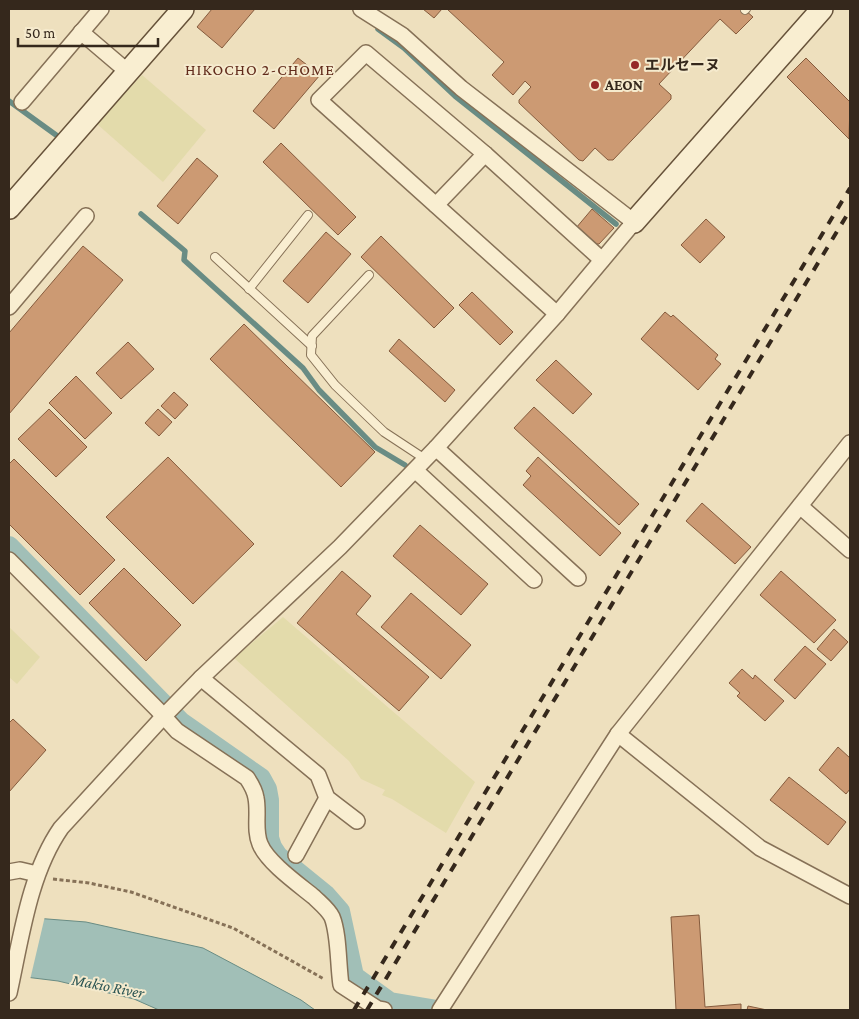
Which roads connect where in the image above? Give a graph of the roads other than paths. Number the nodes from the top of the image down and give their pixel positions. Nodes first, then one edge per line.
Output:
1 (101, 9) edge
2 (183, 9) edge
3 (361, 9) edge
4 (822, 9) edge
5 (81, 32) junction
6 (128, 72) junction
7 (22, 102) dead end
8 (485, 154) junction
9 (436, 206) junction
10 (9, 208) edge
11 (308, 215) dead end
12 (86, 216) dead end
13 (634, 222) junction
14 (214, 257) dead end
15 (602, 260) junction
16 (369, 275) dead end
17 (249, 289) junction
18 (10, 302) edge
19 (557, 314) junction
20 (312, 346) junction
21 (850, 443) edge
22 (425, 459) junction
23 (800, 506) junction
24 (850, 550) edge
25 (9, 560) edge
26 (578, 578) dead end
27 (534, 580) dead end
28 (201, 678) junction
29 (164, 716) junction
30 (618, 734) junction
31 (327, 798) junction
32 (357, 821) dead end
33 (296, 856) dead end
34 (9, 872) edge
35 (40, 878) junction
36 (850, 896) edge
37 (9, 994) edge
38 (442, 1007) edge
39 (384, 1010) edge

1 - 5 street
2 - 6 street
3 - 13 street
4 - 13 street
5 - 6 street
5 - 7 street
6 - 10 street
8 - 9 street
8 - 9 street
8 - 15 street
9 - 19 street
11 - 17 lane
12 - 18 street
13 - 15 street
14 - 17 lane
15 - 19 street
16 - 20 lane
17 - 20 lane
19 - 22 street
20 - 22 lane
21 - 23 street
22 - 26 street
22 - 27 street
22 - 28 street
23 - 24 street
23 - 30 street
25 - 29 street
28 - 29 street
28 - 31 street
29 - 35 street
29 - 39 street
30 - 36 street
30 - 38 street
31 - 32 street
31 - 33 street
34 - 35 street
35 - 37 street

